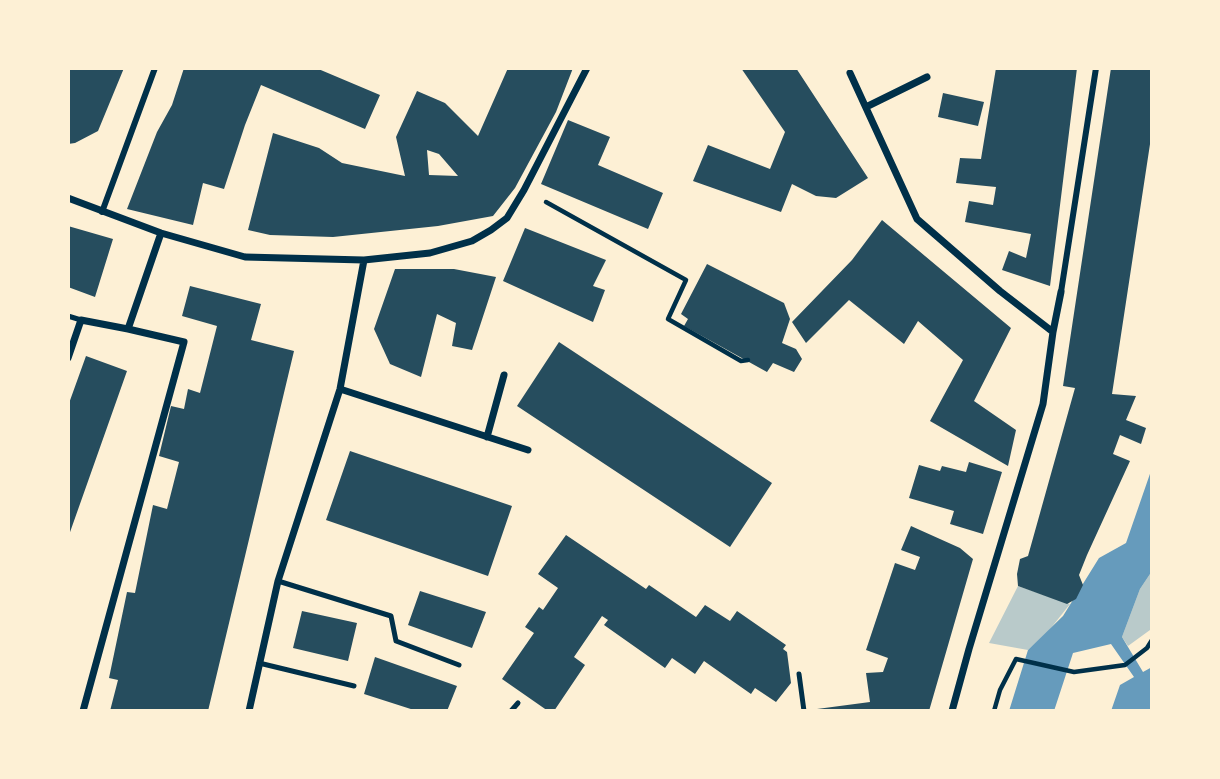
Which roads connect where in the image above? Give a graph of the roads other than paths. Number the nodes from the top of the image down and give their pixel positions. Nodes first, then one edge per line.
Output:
1 (155, 68) edge
2 (587, 68) edge
3 (1096, 68) edge
4 (850, 73) dead end
5 (927, 77) dead end
6 (866, 107) junction
7 (68, 198) edge
8 (102, 212) junction
9 (161, 233) junction
10 (364, 260) junction
11 (1061, 292) joint
12 (68, 316) edge
13 (81, 320) junction
14 (128, 329) junction
15 (1053, 332) junction
16 (68, 358) edge
17 (504, 375) dead end
18 (340, 388) junction
19 (487, 437) junction
20 (528, 450) dead end
21 (278, 581) junction
22 (259, 663) junction
23 (459, 665) dead end
24 (799, 674) dead end
25 (354, 686) dead end
26 (518, 703) dead end
27 (83, 711) edge
28 (248, 711) edge
29 (511, 711) edge
30 (804, 711) edge
31 (952, 711) edge

1 - 8 street
2 - 10 street
3 - 11 street
4 - 6 street
5 - 6 street
6 - 15 street
7 - 8 street
8 - 9 street
9 - 10 street
9 - 14 street
10 - 18 street
11 - 15 street
12 - 13 lane
13 - 14 street
13 - 16 street
14 - 27 street
15 - 31 street
17 - 19 street
18 - 19 street
18 - 21 street
19 - 20 street
21 - 22 street
21 - 23 lane
22 - 25 lane
22 - 28 street
24 - 30 lane
26 - 29 lane

